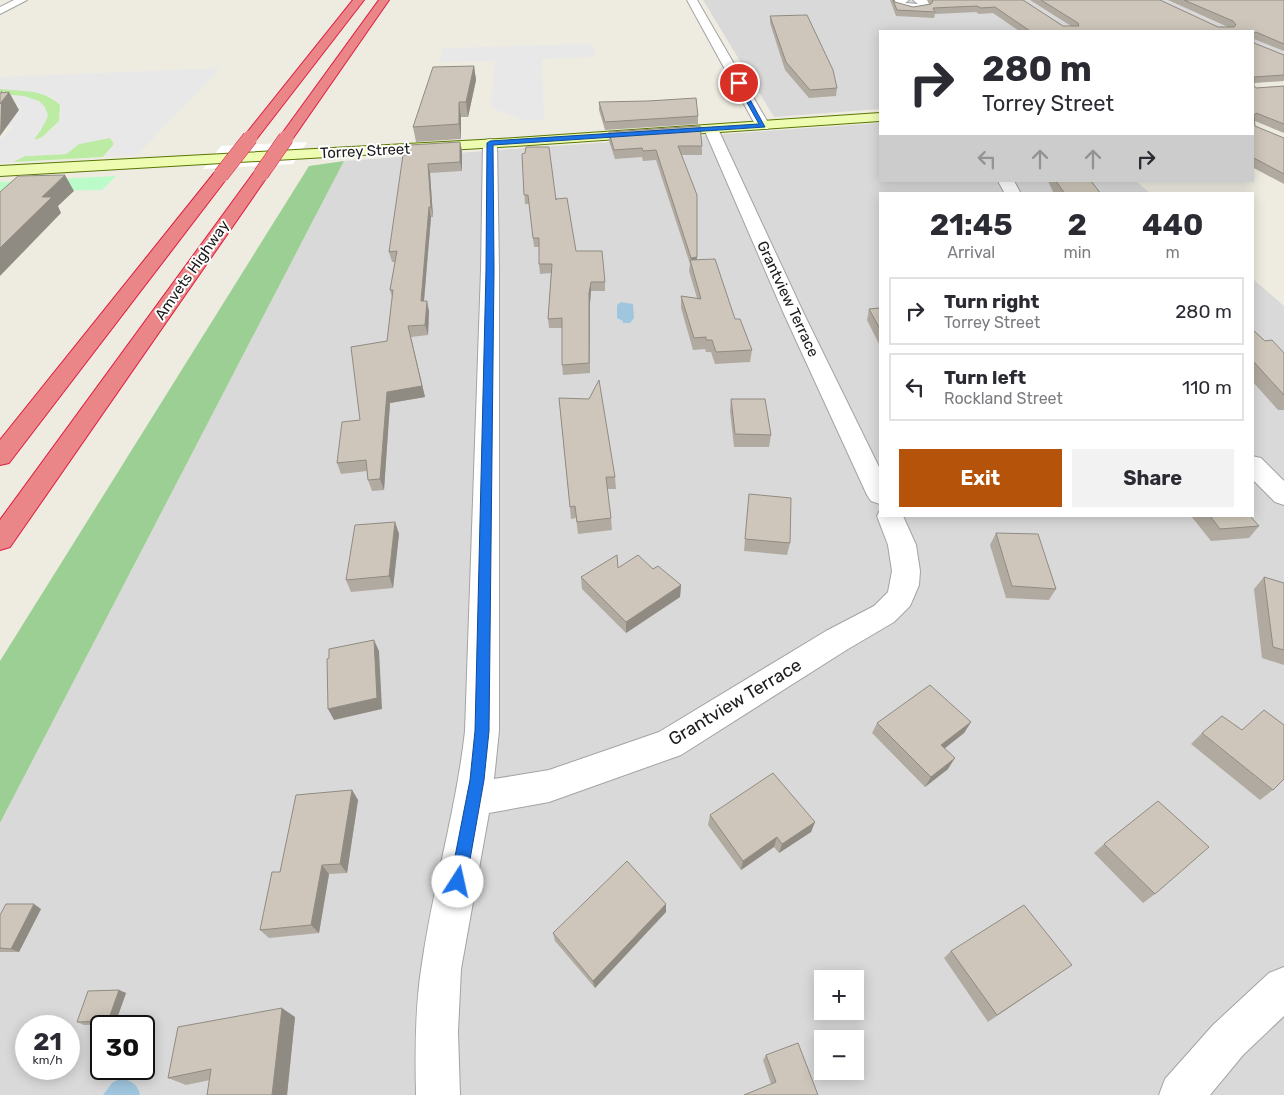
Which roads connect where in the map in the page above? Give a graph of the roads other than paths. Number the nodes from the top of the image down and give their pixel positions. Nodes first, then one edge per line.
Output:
1 (22, 0) edge
2 (359, 0) edge
3 (384, 0) edge
4 (692, 0) edge
5 (904, 0) edge
6 (918, 0) edge
7 (0, 11) edge
8 (879, 117) edge
9 (763, 126) junction
10 (711, 129) junction
11 (490, 143) junction
12 (0, 171) edge
13 (0, 457) edge
14 (1254, 466) edge
15 (879, 493) edge
16 (1284, 496) edge
17 (890, 517) edge
18 (0, 540) edge
19 (474, 799) junction
20 (1284, 988) edge
21 (438, 1095) edge
22 (1181, 1095) edge

1 - 7 street
2 - 13 highway, Amvets Highway, bridge
3 - 18 highway, Amvets Highway, bridge
4 - 9 street
5 - 6 street
8 - 9 main road, Torrey Street
9 - 10 main road, Torrey Street
10 - 11 main road, Torrey Street
10 - 15 street, Grantview Terrace
11 - 12 main road, Torrey Street
11 - 19 street
14 - 16 street
17 - 19 street, Grantview Terrace
19 - 21 street
20 - 22 street

